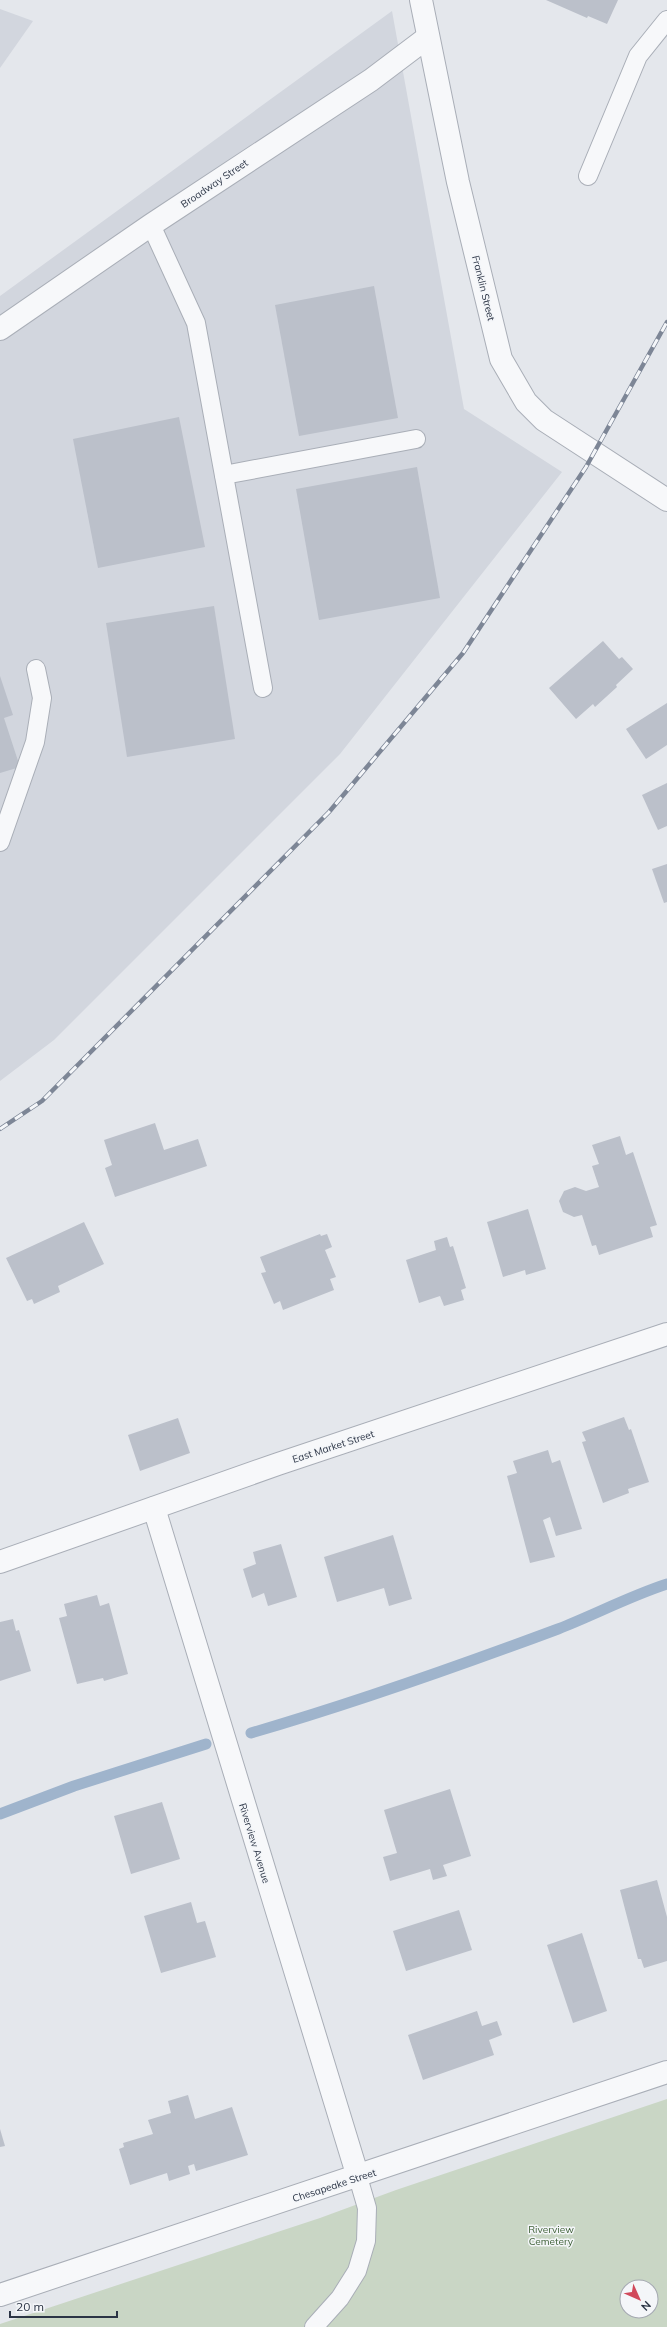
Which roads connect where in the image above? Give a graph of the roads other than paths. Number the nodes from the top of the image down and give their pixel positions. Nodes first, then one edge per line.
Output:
1 (421, 0) edge
2 (667, 20) edge
3 (428, 37) junction
4 (588, 176) dead end
5 (151, 225) junction
6 (0, 329) edge
7 (416, 439) dead end
8 (224, 475) junction
9 (667, 500) edge
10 (36, 669) dead end
11 (264, 688) dead end
12 (0, 842) edge
13 (667, 1334) edge
14 (154, 1508) junction
15 (0, 1562) edge
16 (667, 2072) edge
17 (358, 2177) junction
18 (0, 2295) edge
19 (314, 2327) edge

1 - 3 street, Franklin Street
2 - 4 lane
3 - 5 street, Broadway Street
3 - 9 street, Franklin Street
5 - 6 street, Broadway Street
5 - 8 lane
7 - 8 lane
8 - 11 lane
10 - 12 lane
13 - 14 street, East Market Street
14 - 15 street, East Market Street
14 - 17 street, Riverview Avenue
16 - 17 street, Chesapeake Street
17 - 18 street, Chesapeake Street
17 - 19 lane

